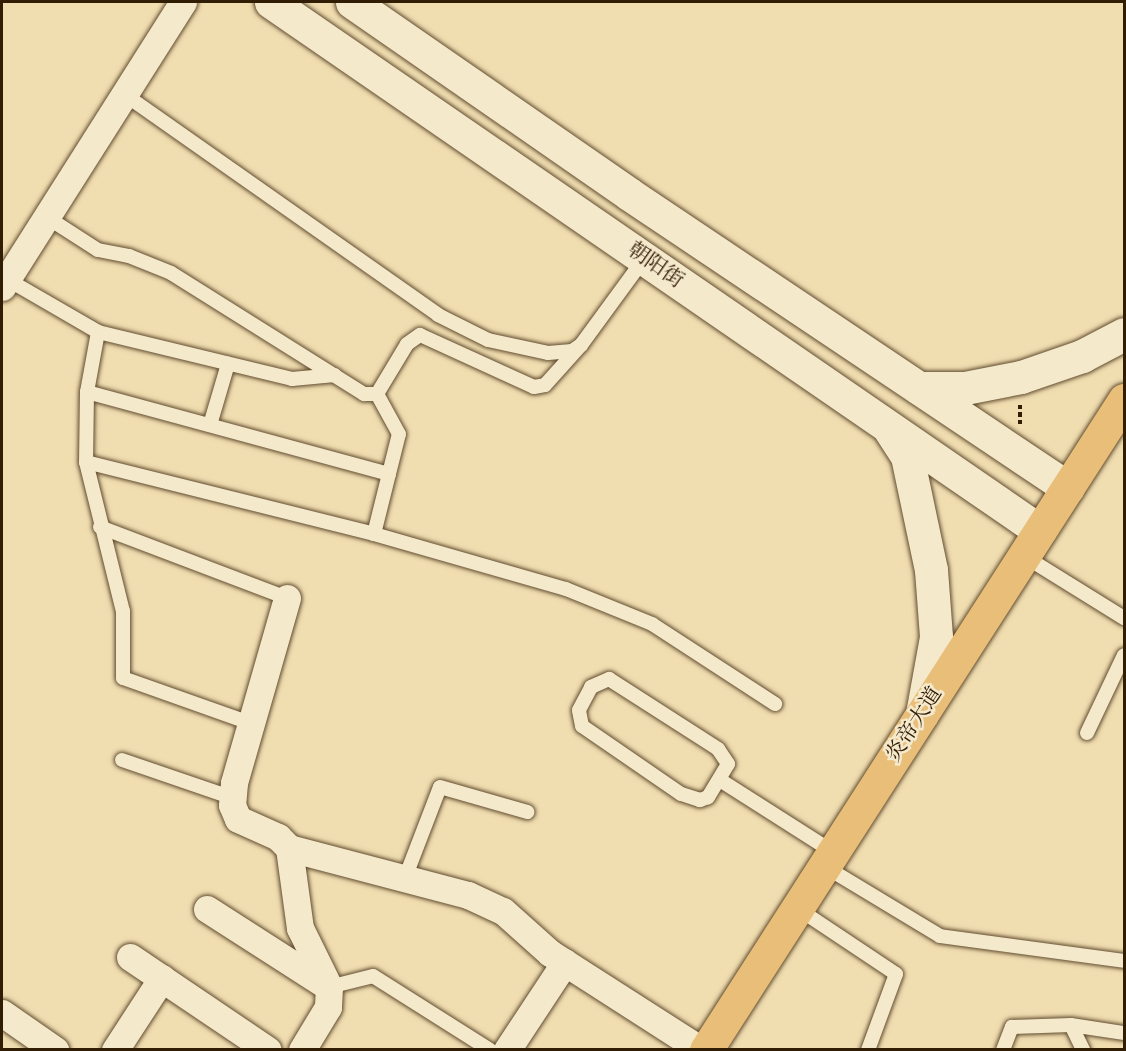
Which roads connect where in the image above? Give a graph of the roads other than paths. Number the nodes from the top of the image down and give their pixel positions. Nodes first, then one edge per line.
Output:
1 (183, 2) edge
2 (271, 2) edge
3 (352, 2) edge
4 (124, 94) junction
5 (45, 216) junction
6 (644, 259) junction
7 (3, 283) edge
8 (98, 332) junction
9 (1125, 334) edge
10 (581, 345) junction
11 (228, 364) junction
12 (335, 375) junction
13 (919, 388) junction
14 (87, 392) junction
15 (377, 394) junction
16 (1125, 400) edge
17 (210, 425) junction
18 (887, 426) junction
19 (86, 462) junction
20 (389, 474) junction
21 (1068, 488) junction
22 (100, 527) junction
23 (374, 534) junction
24 (1032, 544) junction
25 (287, 598) joint
26 (1125, 618) edge
27 (1125, 655) edge
28 (775, 704) dead end
29 (922, 714) junction
30 (253, 724) junction
31 (1087, 734) dead end
32 (122, 760) dead end
33 (720, 780) junction
34 (233, 798) junction
35 (527, 812) dead end
36 (289, 848) junction
37 (829, 859) junction
38 (405, 878) junction
39 (797, 908) junction
40 (207, 909) dead end
41 (130, 957) dead end
42 (1125, 961) edge
43 (565, 962) junction
44 (162, 978) junction
45 (329, 987) junction
46 (2, 1013) edge
47 (1071, 1025) junction
48 (1125, 1033) edge
49 (55, 1050) edge
50 (115, 1050) edge
51 (268, 1050) edge
52 (302, 1050) edge
53 (490, 1050) edge
54 (507, 1050) edge
55 (703, 1050) edge
56 (868, 1050) edge
57 (1003, 1050) edge
58 (1083, 1050) edge

1 - 4 street
2 - 6 street, 朝阳街
3 - 13 street
4 - 5 street
4 - 10 lane
5 - 7 street
5 - 12 lane
6 - 10 lane
6 - 18 street, 朝阳街
7 - 8 lane
8 - 11 lane
8 - 14 lane
9 - 13 street
10 - 15 lane
11 - 12 lane
11 - 17 lane
12 - 15 lane
13 - 21 street
14 - 17 lane
14 - 19 lane
15 - 20 lane
16 - 21 main road, 炎帝大道
17 - 20 lane
18 - 24 street, 朝阳街
18 - 29 street
19 - 22 lane
19 - 23 lane
20 - 23 lane
21 - 24 main road, 炎帝大道
22 - 25 lane
22 - 30 lane
23 - 28 lane
24 - 26 lane
24 - 29 main road, 炎帝大道
25 - 30 street
27 - 31 lane
29 - 37 main road, 炎帝大道
30 - 34 street
32 - 34 lane
33 - 33 lane
33 - 37 lane
34 - 36 street
35 - 38 lane
36 - 38 street
36 - 45 street
37 - 39 main road, 炎帝大道
37 - 42 lane
38 - 43 street
39 - 55 main road, 炎帝大道
39 - 56 lane
40 - 45 street
41 - 44 street
43 - 54 street
43 - 55 street
44 - 50 street
44 - 51 street
45 - 52 street
45 - 53 lane
46 - 49 street
47 - 48 lane
47 - 57 lane
47 - 58 lane

